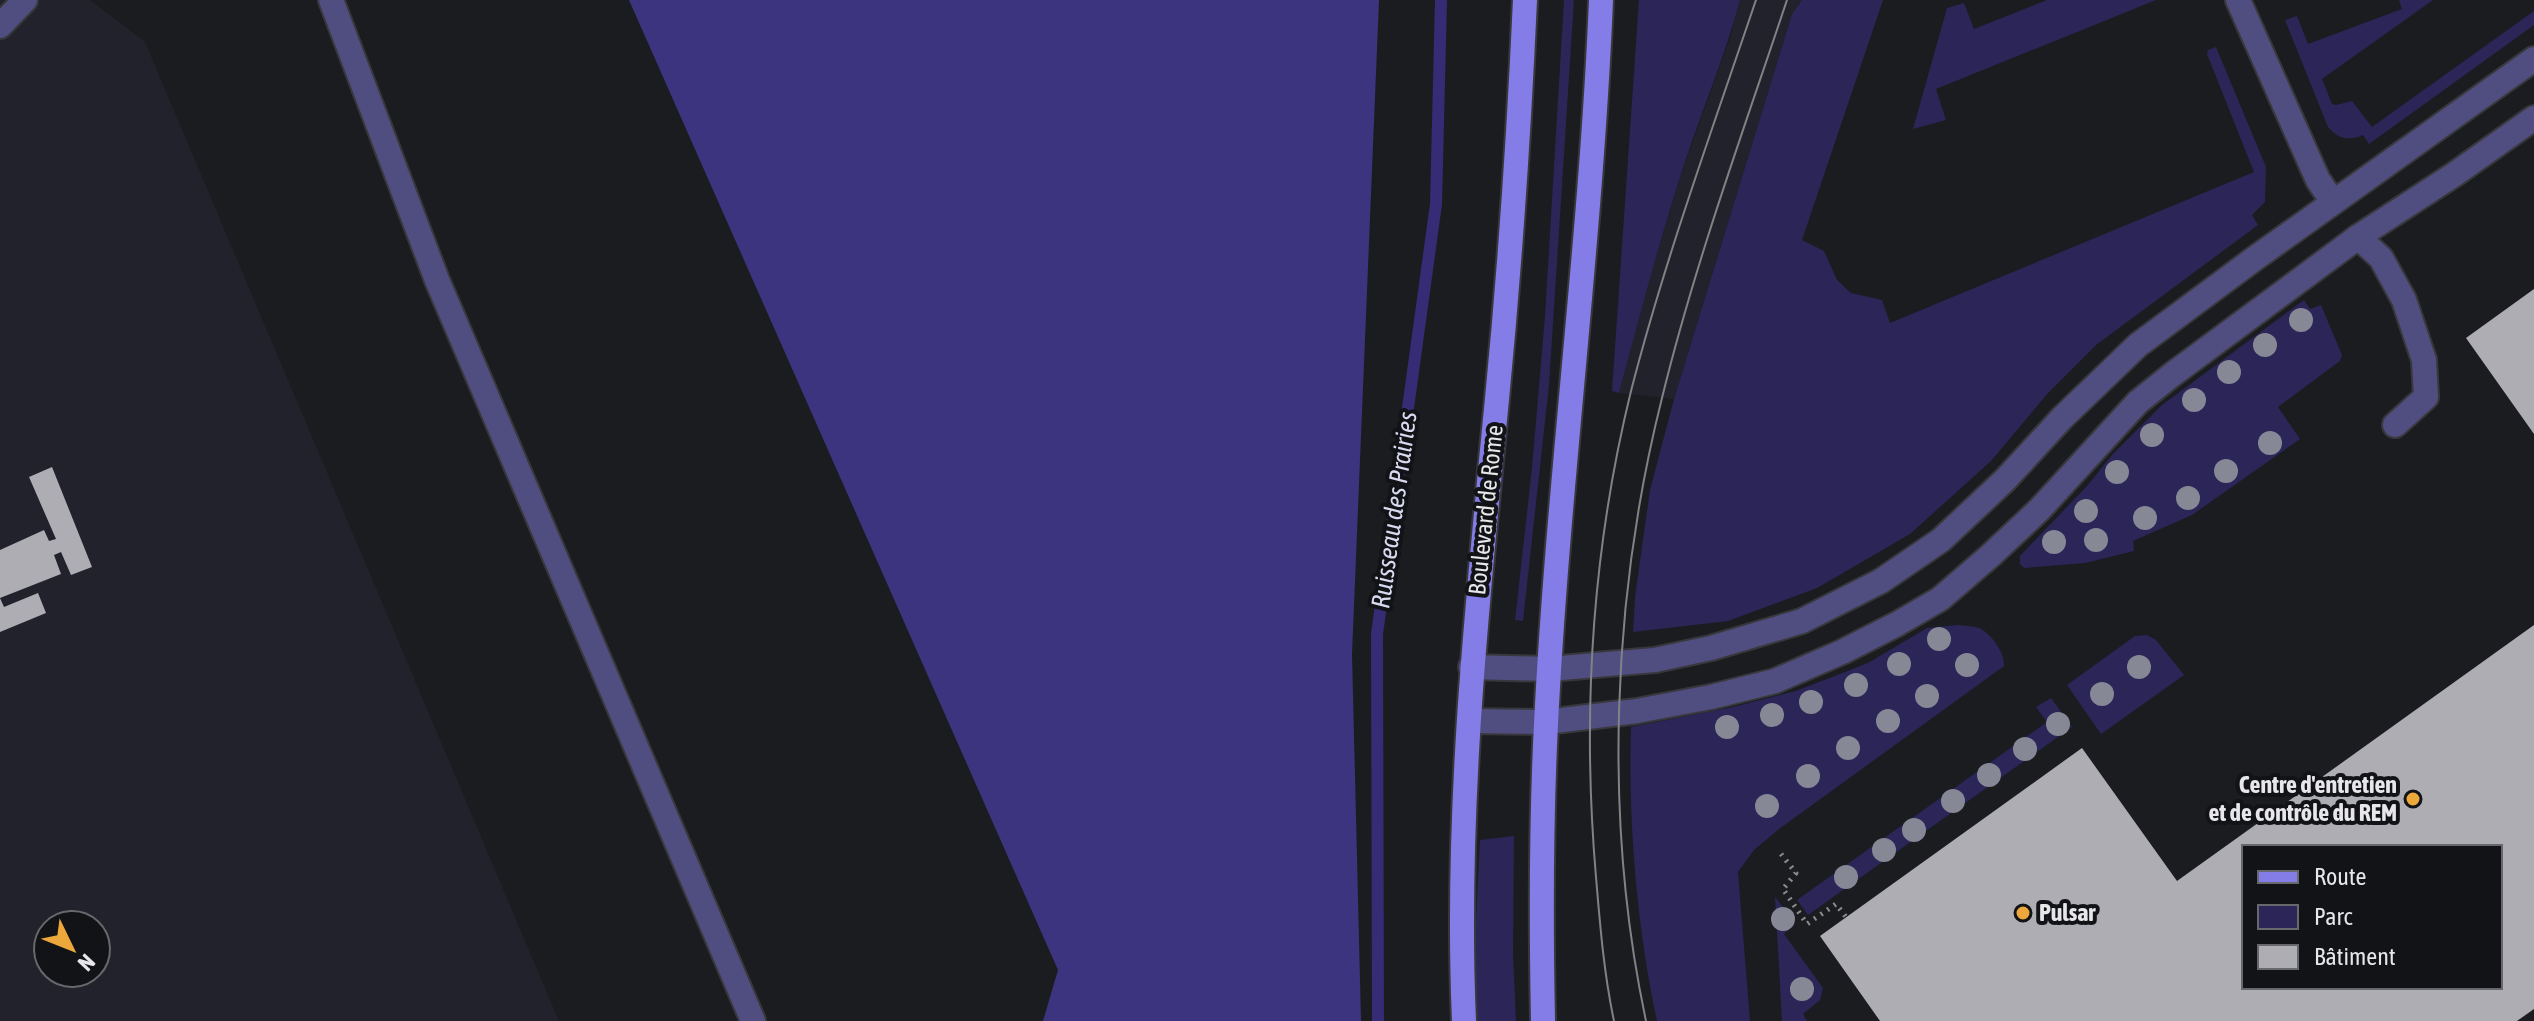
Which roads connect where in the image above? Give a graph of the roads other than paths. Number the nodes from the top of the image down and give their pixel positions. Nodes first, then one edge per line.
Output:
1 (25, 0) edge
2 (331, 0) edge
3 (1525, 0) edge
4 (1601, 0) edge
5 (2238, 0) edge
6 (0, 26) edge
7 (2534, 59) edge
8 (2534, 118) edge
9 (2333, 202) junction
10 (2358, 237) junction
11 (2395, 425) dead end
12 (1471, 667) junction
13 (1550, 669) junction
14 (1469, 721) junction
15 (1546, 722) junction
16 (753, 1021) edge
17 (1464, 1021) edge
18 (1543, 1021) edge

1 - 6 lane
2 - 16 lane
3 - 12 main road, Boulevard de Rome
4 - 13 main road
5 - 9 lane
7 - 9 lane
8 - 10 lane
9 - 13 lane
10 - 11 lane
10 - 15 lane
12 - 13 lane
12 - 14 main road, Boulevard de Rome
13 - 15 main road
14 - 15 lane
14 - 17 main road, Boulevard de Rome
15 - 18 main road

